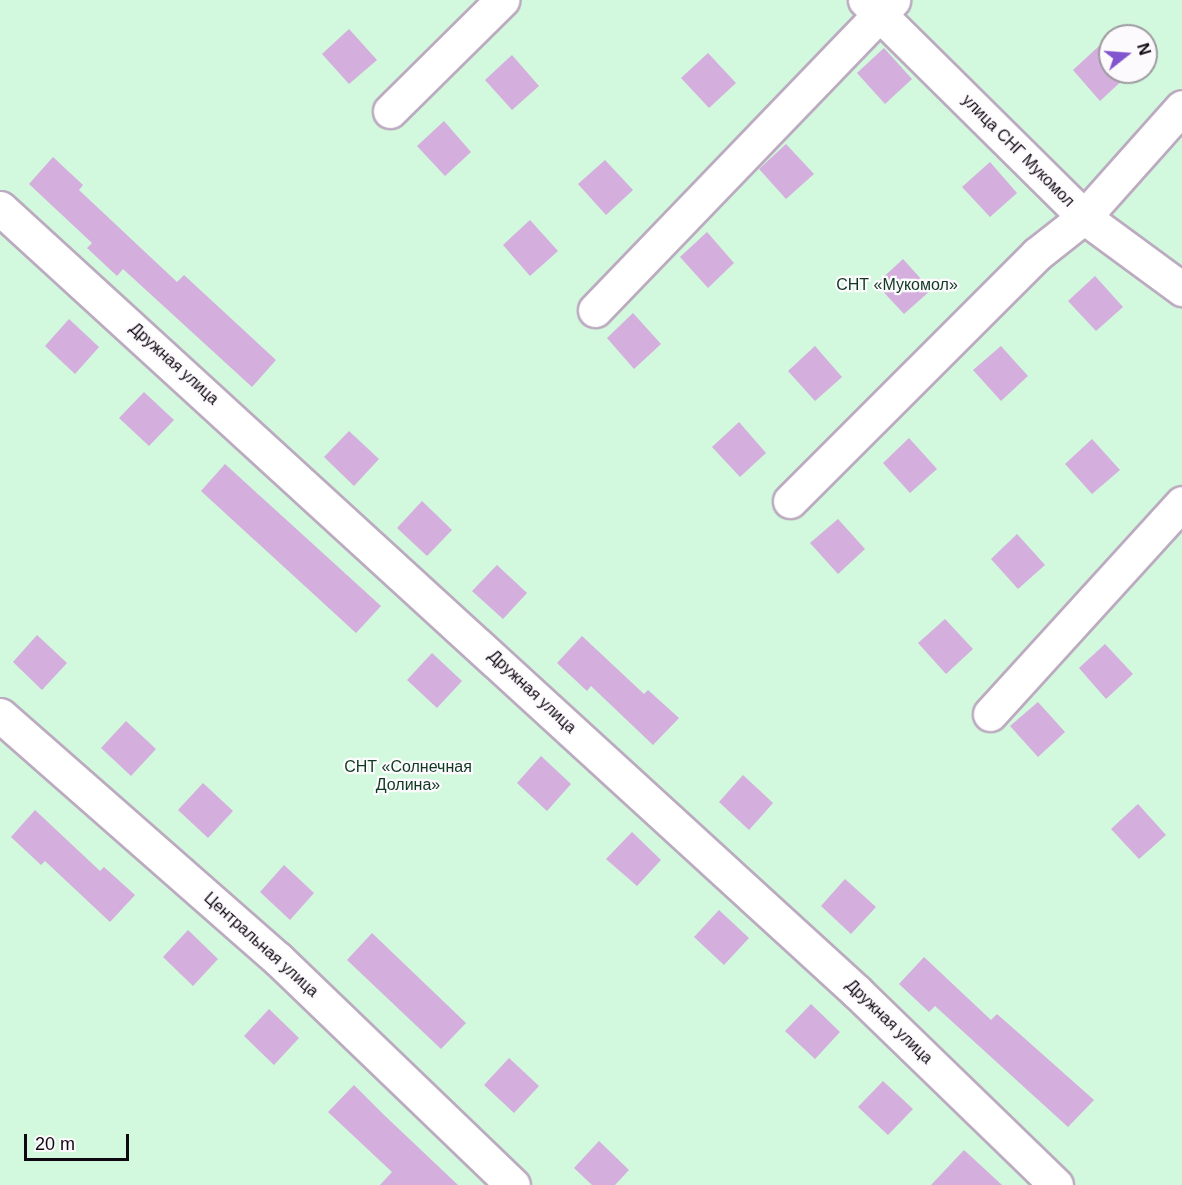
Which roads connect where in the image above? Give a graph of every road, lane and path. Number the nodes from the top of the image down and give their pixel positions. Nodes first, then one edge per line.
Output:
1 (502, 0) edge
2 (879, 5) edge
3 (1182, 107) edge
4 (390, 111) dead end
5 (0, 208) edge
6 (1084, 217) junction
7 (1182, 289) edge
8 (595, 310) dead end
9 (789, 501) dead end
10 (1182, 503) edge
11 (990, 714) dead end
12 (0, 715) edge
13 (513, 1185) edge
14 (1056, 1185) edge

1 - 4 street
2 - 6 street, улица СНГ Мукомол
2 - 8 street
3 - 6 street
5 - 14 street, Дружная улица
6 - 7 street, улица СНГ Мукомол
6 - 9 street
10 - 11 street
12 - 13 street, Центральная улица

